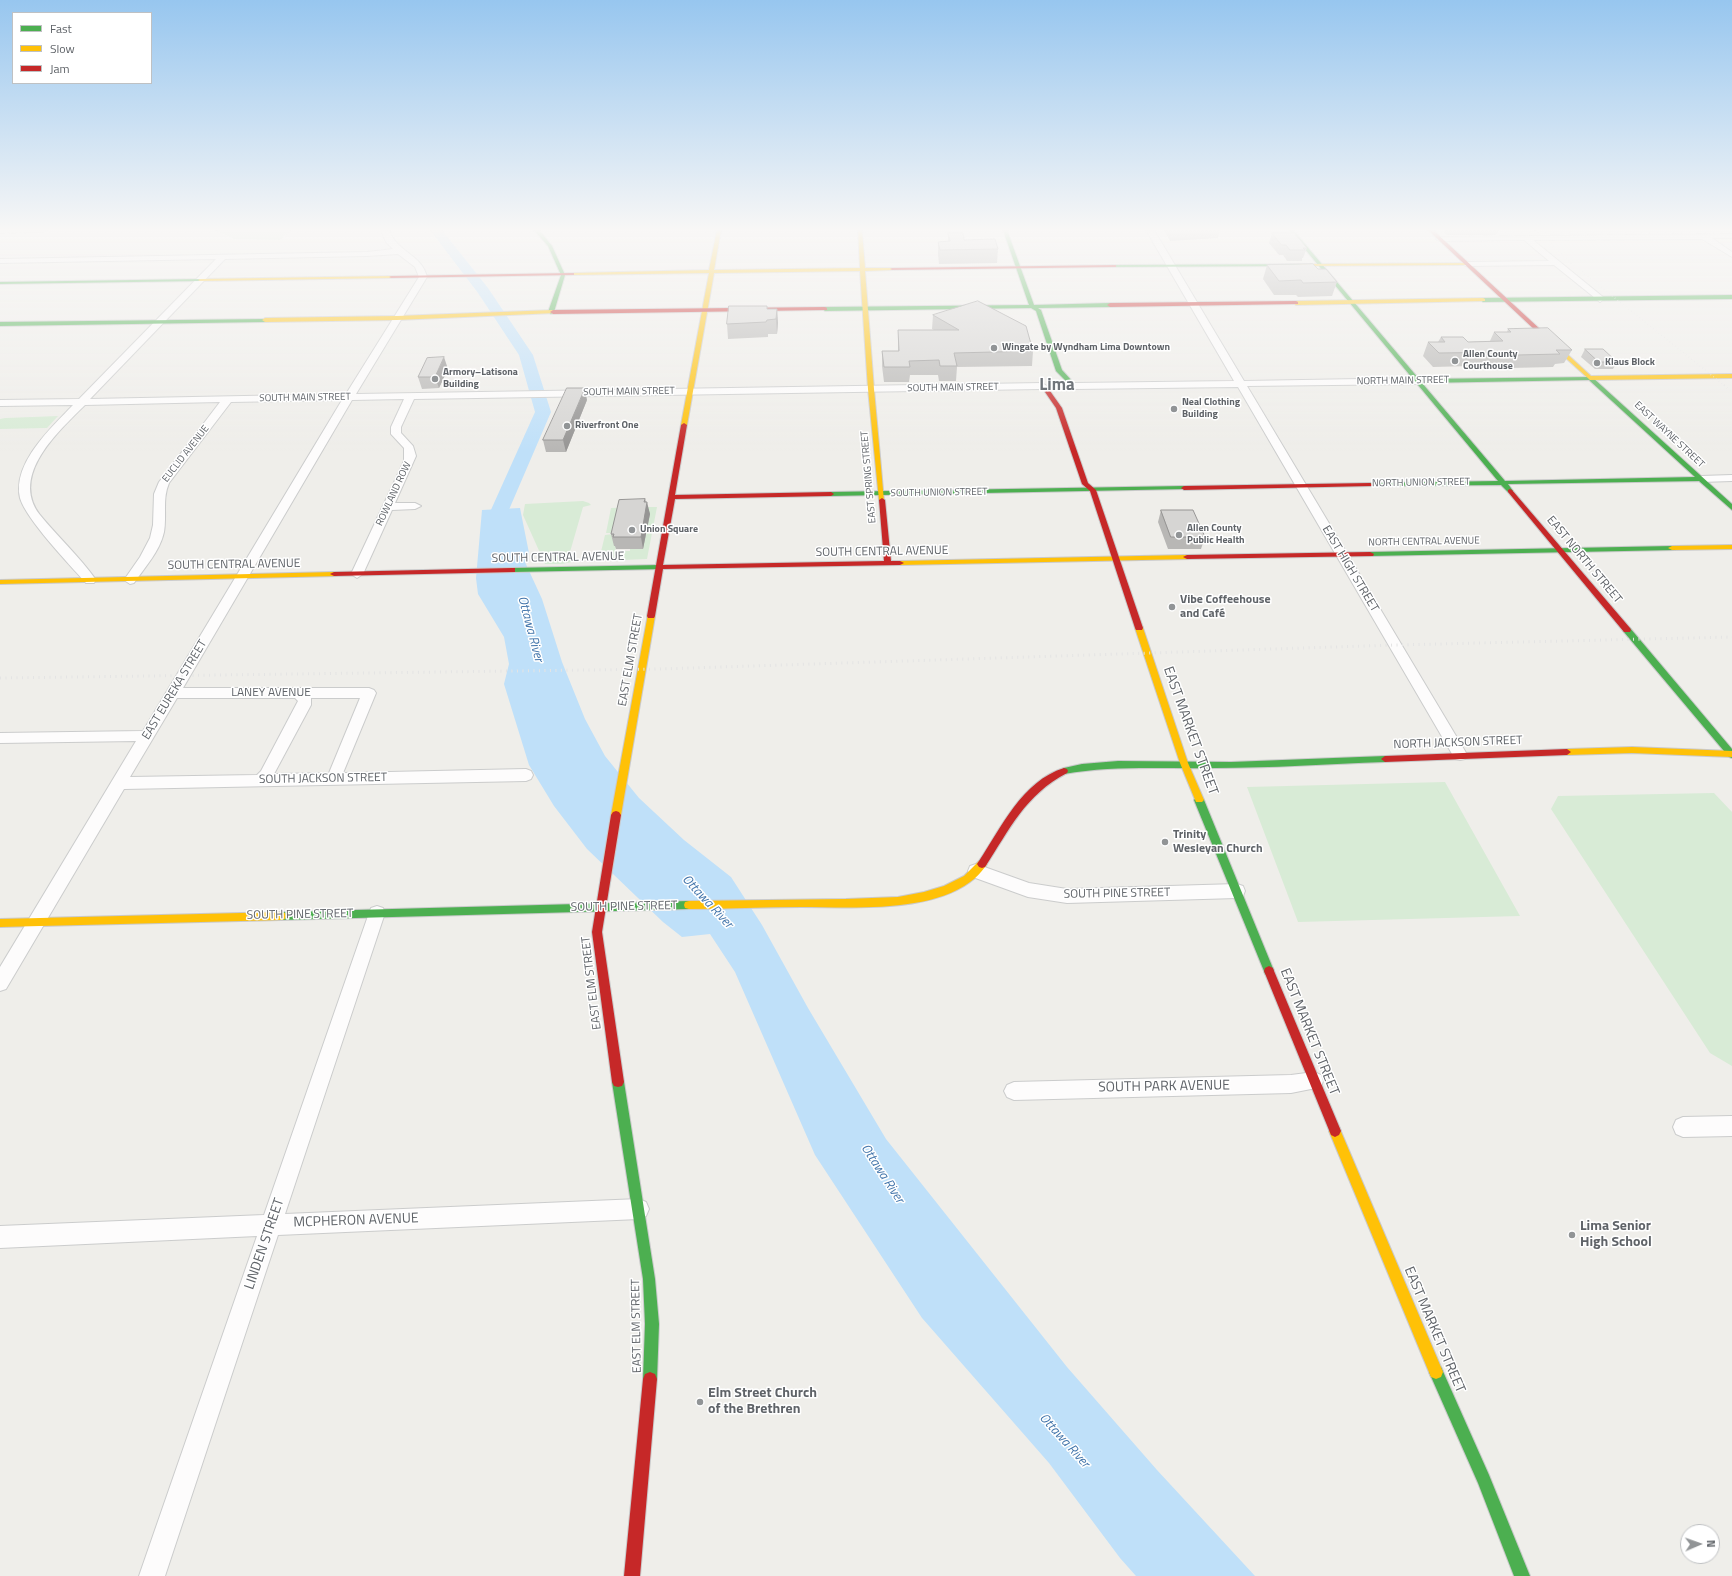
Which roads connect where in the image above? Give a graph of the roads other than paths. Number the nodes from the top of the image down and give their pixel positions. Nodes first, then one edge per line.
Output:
1 (177, 304) edge
2 (406, 304) edge
3 (554, 304) edge
4 (706, 304) edge
5 (866, 304) edge
6 (1193, 304) junction
7 (1229, 304) edge
8 (1352, 304) edge
9 (1510, 304) edge
10 (1032, 306) junction
11 (866, 308) junction
12 (705, 310) junction
13 (551, 312) junction
14 (1028, 315) dead end
15 (397, 318) junction
16 (159, 322) junction
17 (0, 324) edge
18 (1732, 376) edge
19 (1590, 378) junction
20 (1418, 381) junction
21 (1047, 382) junction
22 (1241, 383) junction
23 (871, 389) junction
24 (1070, 390) junction
25 (690, 391) junction
26 (411, 396) junction
27 (349, 397) junction
28 (228, 399) junction
29 (80, 402) junction
30 (0, 403) edge
31 (1095, 477) dead end
32 (1732, 478) edge
33 (1701, 479) junction
34 (1502, 481) junction
35 (1301, 486) junction
36 (1111, 489) joint
37 (1093, 490) junction
38 (882, 494) junction
39 (672, 497) junction
40 (414, 506) dead end
41 (388, 507) junction
42 (1732, 508) edge
43 (1732, 547) edge
44 (1560, 550) junction
45 (1341, 554) junction
46 (1116, 559) junction
47 (888, 563) junction
48 (660, 567) junction
49 (357, 574) junction
50 (242, 577) junction
51 (90, 580) junction
52 (130, 580) junction
53 (0, 582) edge
54 (172, 693) junction
55 (299, 693) junction
56 (147, 736) junction
57 (0, 738) edge
58 (1460, 755) junction
59 (1732, 755) edge
60 (1184, 764) junction
61 (526, 775) dead end
62 (334, 778) junction
63 (261, 780) junction
64 (119, 784) junction
65 (976, 871) junction
66 (1237, 891) junction
67 (600, 908) junction
68 (377, 913) junction
69 (36, 922) junction
70 (0, 923) edge
71 (0, 983) edge
72 (1314, 1081) junction
73 (1014, 1091) dead end
74 (1732, 1126) edge
75 (1683, 1127) dead end
76 (639, 1209) junction
77 (271, 1225) junction
78 (0, 1236) edge
79 (152, 1576) edge
80 (632, 1576) edge
81 (1522, 1576) edge

1 - 16 street
2 - 15 street, EAST EUREKA STREET
3 - 13 main road
4 - 12 main road, EAST ELM STREET
5 - 11 main road, EAST SPRING STREET
6 - 7 main road
6 - 10 main road
6 - 22 street, EAST HIGH STREET
8 - 20 main road, EAST NORTH STREET
9 - 19 main road, EAST WAYNE STREET
10 - 11 main road
10 - 14 main road
10 - 24 main road
11 - 12 main road
11 - 23 main road, EAST SPRING STREET
12 - 13 main road
12 - 25 main road, EAST ELM STREET
13 - 15 main road
15 - 16 main road
15 - 27 street, EAST EUREKA STREET
16 - 17 main road
16 - 29 street
18 - 19 main road, NORTH MAIN STREET
19 - 20 main road, NORTH MAIN STREET
19 - 33 main road, EAST WAYNE STREET
20 - 22 street, NORTH MAIN STREET
20 - 34 main road, EAST NORTH STREET
21 - 23 street, SOUTH MAIN STREET
21 - 24 main road
21 - 24 main road
21 - 37 main road, EAST MARKET STREET
22 - 24 street, NORTH MAIN STREET
22 - 35 street, EAST HIGH STREET
23 - 25 street, SOUTH MAIN STREET
23 - 38 main road, EAST SPRING STREET
25 - 26 street, SOUTH MAIN STREET
25 - 39 main road, EAST ELM STREET
26 - 27 street, SOUTH MAIN STREET
26 - 41 street, ROWLAND ROW
27 - 28 street, SOUTH MAIN STREET
27 - 50 street, EAST EUREKA STREET
28 - 29 street, SOUTH MAIN STREET
28 - 52 street, EUCLID AVENUE
29 - 30 street, SOUTH MAIN STREET
29 - 51 street
31 - 37 main road, EAST MARKET STREET
32 - 33 street, NORTH UNION STREET
33 - 34 main road, NORTH UNION STREET
33 - 42 main road, EAST WAYNE STREET
34 - 35 main road, NORTH UNION STREET
34 - 44 main road, EAST NORTH STREET
35 - 36 main road, NORTH UNION STREET
35 - 45 street, EAST HIGH STREET
36 - 37 main road, SOUTH UNION STREET
37 - 38 main road, SOUTH UNION STREET
37 - 46 main road, EAST MARKET STREET
38 - 39 main road, SOUTH UNION STREET
38 - 47 main road, EAST SPRING STREET
39 - 48 main road, EAST ELM STREET
40 - 41 street
41 - 49 street, ROWLAND ROW
43 - 44 main road, NORTH CENTRAL AVENUE
44 - 45 main road, NORTH CENTRAL AVENUE
44 - 59 main road, EAST NORTH STREET
45 - 46 main road, NORTH CENTRAL AVENUE
45 - 58 street, EAST HIGH STREET
46 - 47 main road, SOUTH CENTRAL AVENUE
46 - 60 main road, EAST MARKET STREET
47 - 48 main road, SOUTH CENTRAL AVENUE
48 - 49 main road, SOUTH CENTRAL AVENUE
48 - 67 main road, EAST ELM STREET
49 - 50 main road, SOUTH CENTRAL AVENUE
50 - 52 main road, SOUTH CENTRAL AVENUE
50 - 54 street, EAST EUREKA STREET
51 - 52 main road, SOUTH CENTRAL AVENUE
51 - 53 main road, SOUTH CENTRAL AVENUE
54 - 55 street, LANEY AVENUE
54 - 56 street, EAST EUREKA STREET
55 - 62 street, LANEY AVENUE
55 - 63 street
56 - 57 street
56 - 64 street, EAST EUREKA STREET
58 - 59 main road, NORTH JACKSON STREET
58 - 60 main road, NORTH JACKSON STREET
60 - 65 main road
60 - 66 main road, EAST MARKET STREET
61 - 62 street, SOUTH JACKSON STREET
62 - 63 street, SOUTH JACKSON STREET
63 - 64 street, SOUTH JACKSON STREET
64 - 69 street, EAST EUREKA STREET
65 - 66 street, SOUTH PINE STREET
65 - 67 main road, SOUTH PINE STREET
66 - 72 main road, EAST MARKET STREET
67 - 68 main road, SOUTH PINE STREET
67 - 76 main road, EAST ELM STREET
68 - 69 main road, SOUTH PINE STREET
68 - 77 street, LINDEN STREET
69 - 70 main road, SOUTH PINE STREET
69 - 71 street, EAST EUREKA STREET
72 - 73 street, SOUTH PARK AVENUE
72 - 81 main road, EAST MARKET STREET
74 - 75 street
76 - 77 street, MCPHERON AVENUE
76 - 80 main road, EAST ELM STREET
77 - 78 street, MCPHERON AVENUE
77 - 79 street, LINDEN STREET

